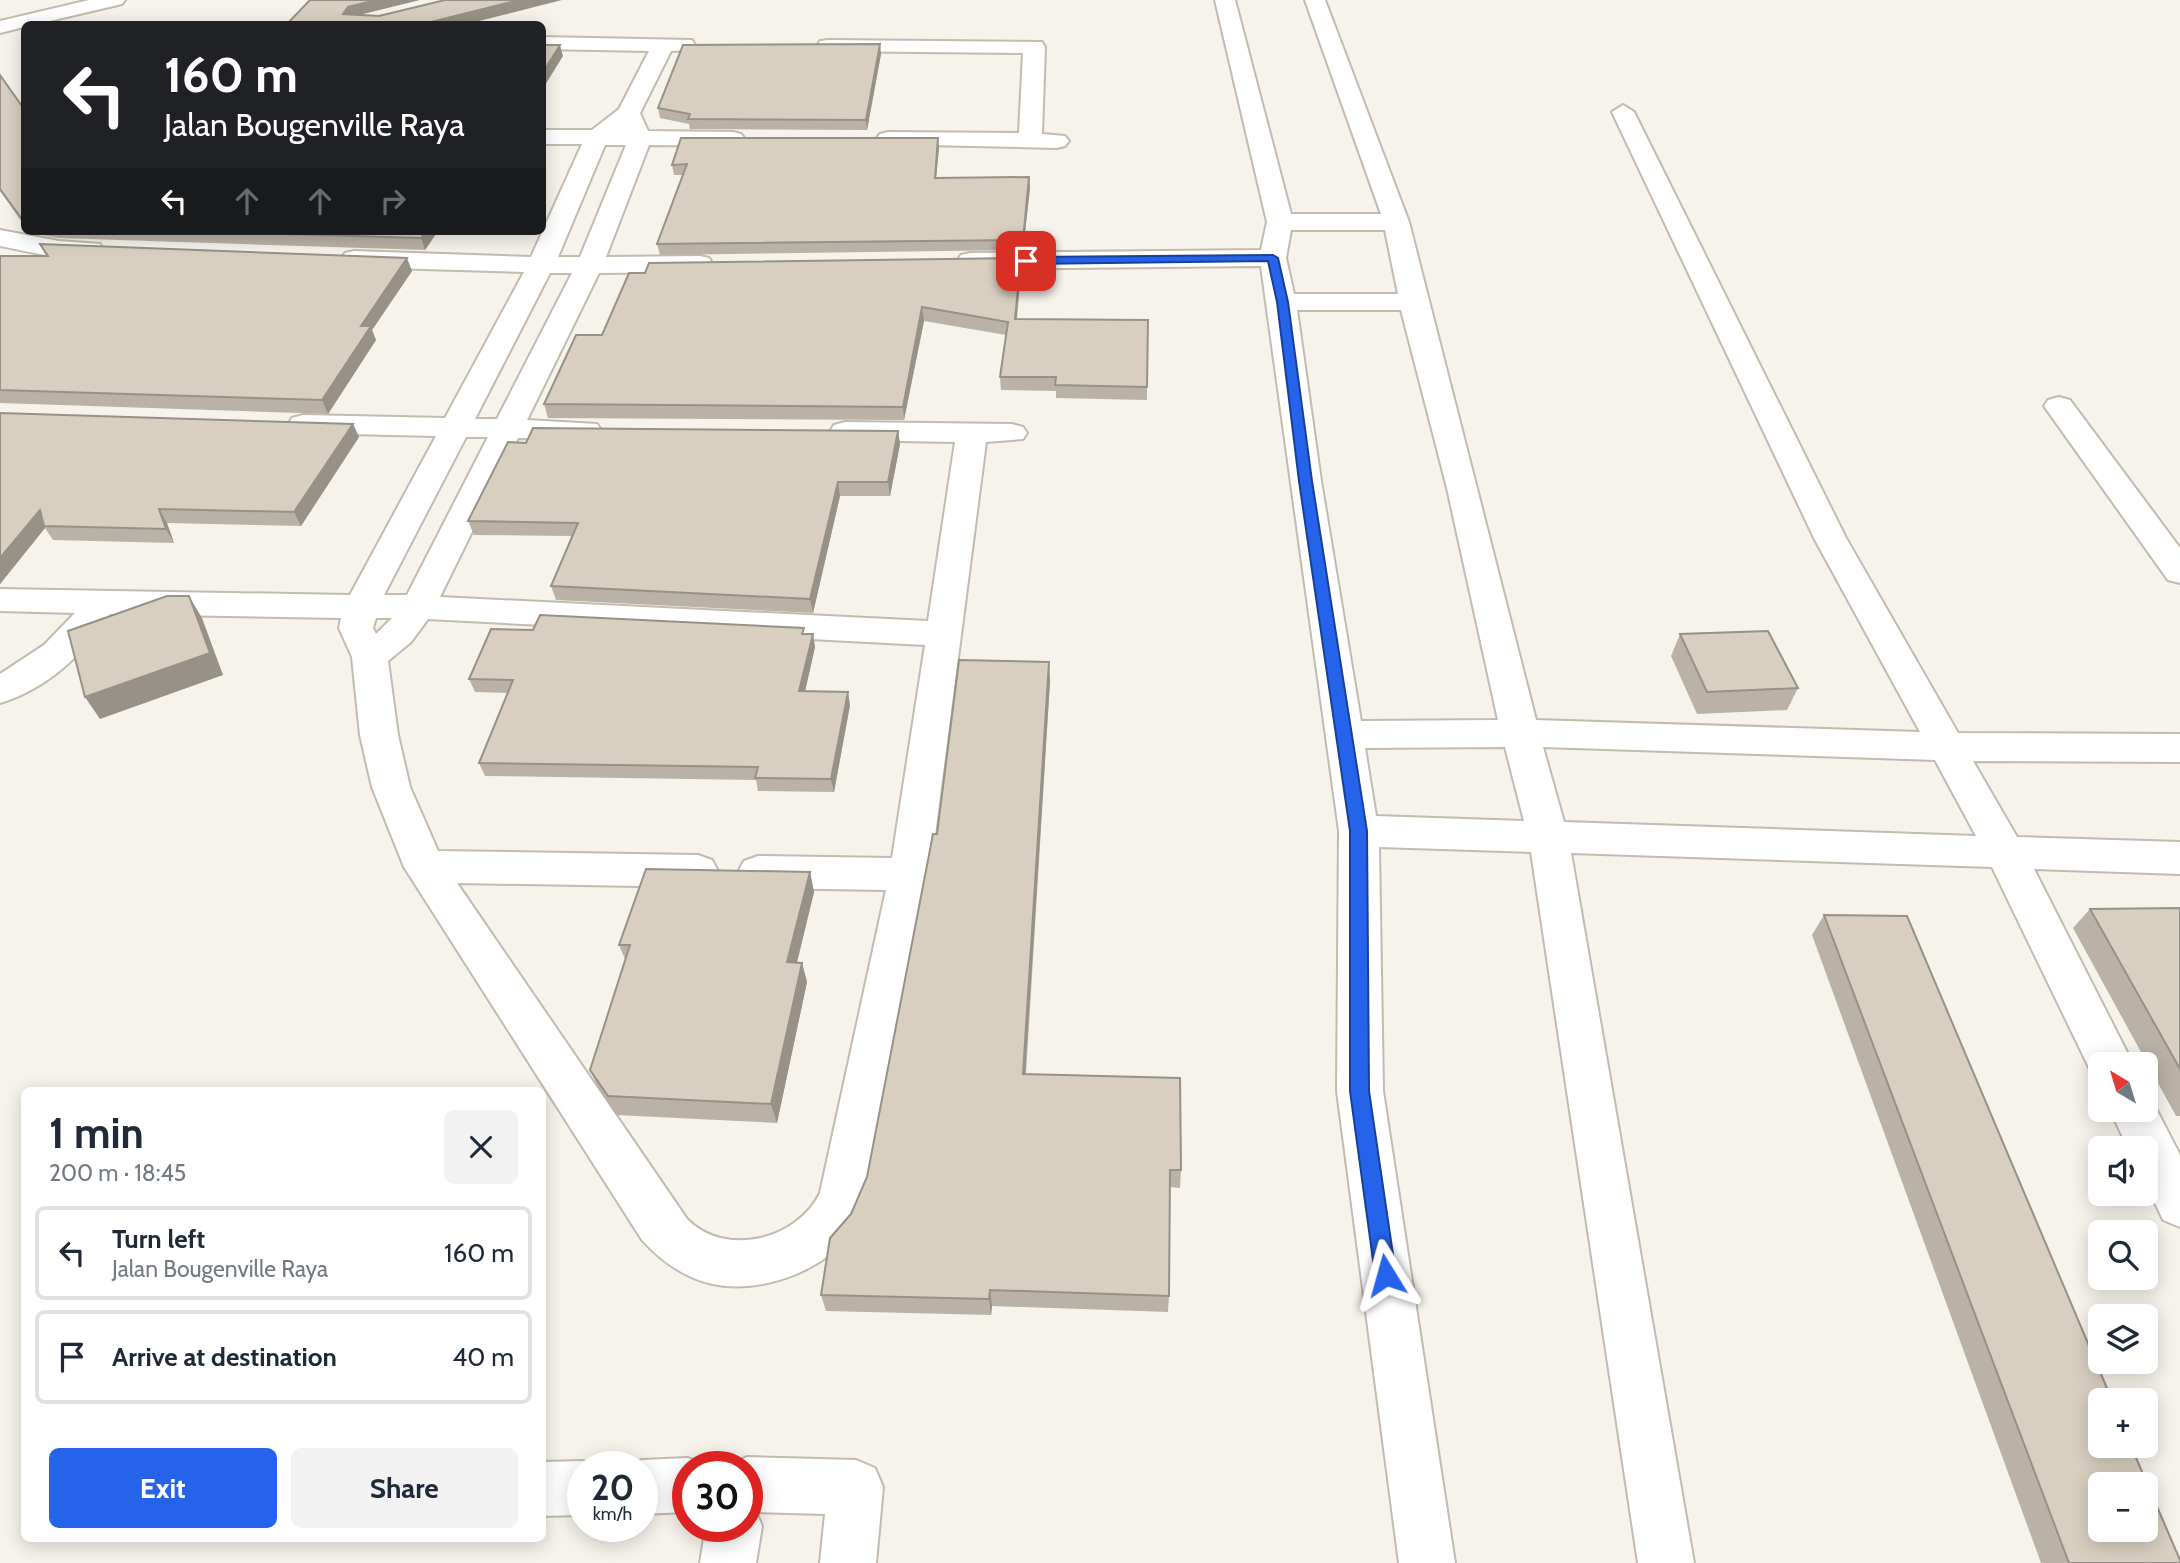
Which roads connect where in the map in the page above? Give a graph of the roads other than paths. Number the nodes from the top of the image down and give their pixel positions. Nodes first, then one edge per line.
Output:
1 (115, 0) edge
2 (1224, 0) edge
3 (1315, 0) edge
4 (26, 21) edge
5 (21, 22) edge
6 (0, 27) edge
7 (546, 43) edge
8 (663, 45) junction
9 (704, 46) edge
10 (813, 46) edge
11 (1623, 112) dead end
12 (629, 113) junction
13 (546, 137) edge
14 (596, 139) junction
15 (640, 139) junction
16 (752, 139) edge
17 (863, 139) edge
18 (1030, 139) junction
19 (1057, 141) dead end
20 (1396, 222) junction
21 (0, 238) edge
22 (1277, 240) junction
23 (114, 251) edge
24 (334, 258) edge
25 (951, 262) edge
26 (728, 264) edge
27 (541, 265) junction
28 (589, 266) junction
29 (1282, 302) junction
30 (1413, 302) junction
31 (2059, 406) dead end
32 (276, 423) edge
33 (455, 429) junction
34 (507, 430) junction
35 (618, 430) edge
36 (811, 431) edge
37 (972, 433) junction
38 (1013, 433) dead end
39 (2180, 572) edge
40 (0, 600) edge
41 (101, 602) junction
42 (361, 607) junction
43 (418, 607) junction
44 (942, 634) junction
45 (370, 657) junction
46 (0, 690) edge
47 (1520, 733) junction
48 (1344, 734) junction
49 (1945, 747) junction
50 (2180, 747) edge
51 (1359, 831) junction
52 (1548, 835) junction
53 (2005, 852) junction
54 (2180, 858) edge
55 (424, 867) junction
56 (910, 874) junction
57 (2104, 1052) edge
58 (2139, 1122) edge
59 (2180, 1204) edge
60 (763, 1484) edge
61 (567, 1488) edge
62 (546, 1489) edge
63 (731, 1542) edge
64 (728, 1563) edge
65 (848, 1563) edge
66 (1427, 1563) edge
67 (1667, 1563) edge

1 - 4 street
2 - 22 street
3 - 20 street
5 - 6 street
7 - 8 street
8 - 9 street
8 - 12 street
10 - 18 street
11 - 49 street
12 - 14 street
12 - 15 street
13 - 14 street
14 - 15 street
14 - 27 street
15 - 16 street
15 - 28 street
17 - 18 street
18 - 19 street
20 - 22 street
20 - 30 street
21 - 23 street
22 - 25 street
22 - 29 street
24 - 27 street
26 - 28 street
27 - 28 street
27 - 33 street
28 - 34 street
29 - 30 street
29 - 48 street
30 - 47 street
31 - 39 street
32 - 33 street
33 - 34 street
33 - 42 street
34 - 35 street
34 - 43 street
36 - 37 street
37 - 38 street
37 - 44 street
40 - 41 street
41 - 42 street
41 - 46 street
42 - 43 street
42 - 45 street
43 - 44 street
43 - 45 street
44 - 56 street
45 - 55 street
47 - 48 street
47 - 49 street
47 - 52 street
48 - 51 street
49 - 50 street
49 - 53 street
51 - 52 street
51 - 66 street
52 - 53 street
52 - 67 street
53 - 54 street
53 - 57 street
55 - 56 street
55 - 56 street
58 - 59 street
60 - 65 street
61 - 62 street
63 - 64 street

